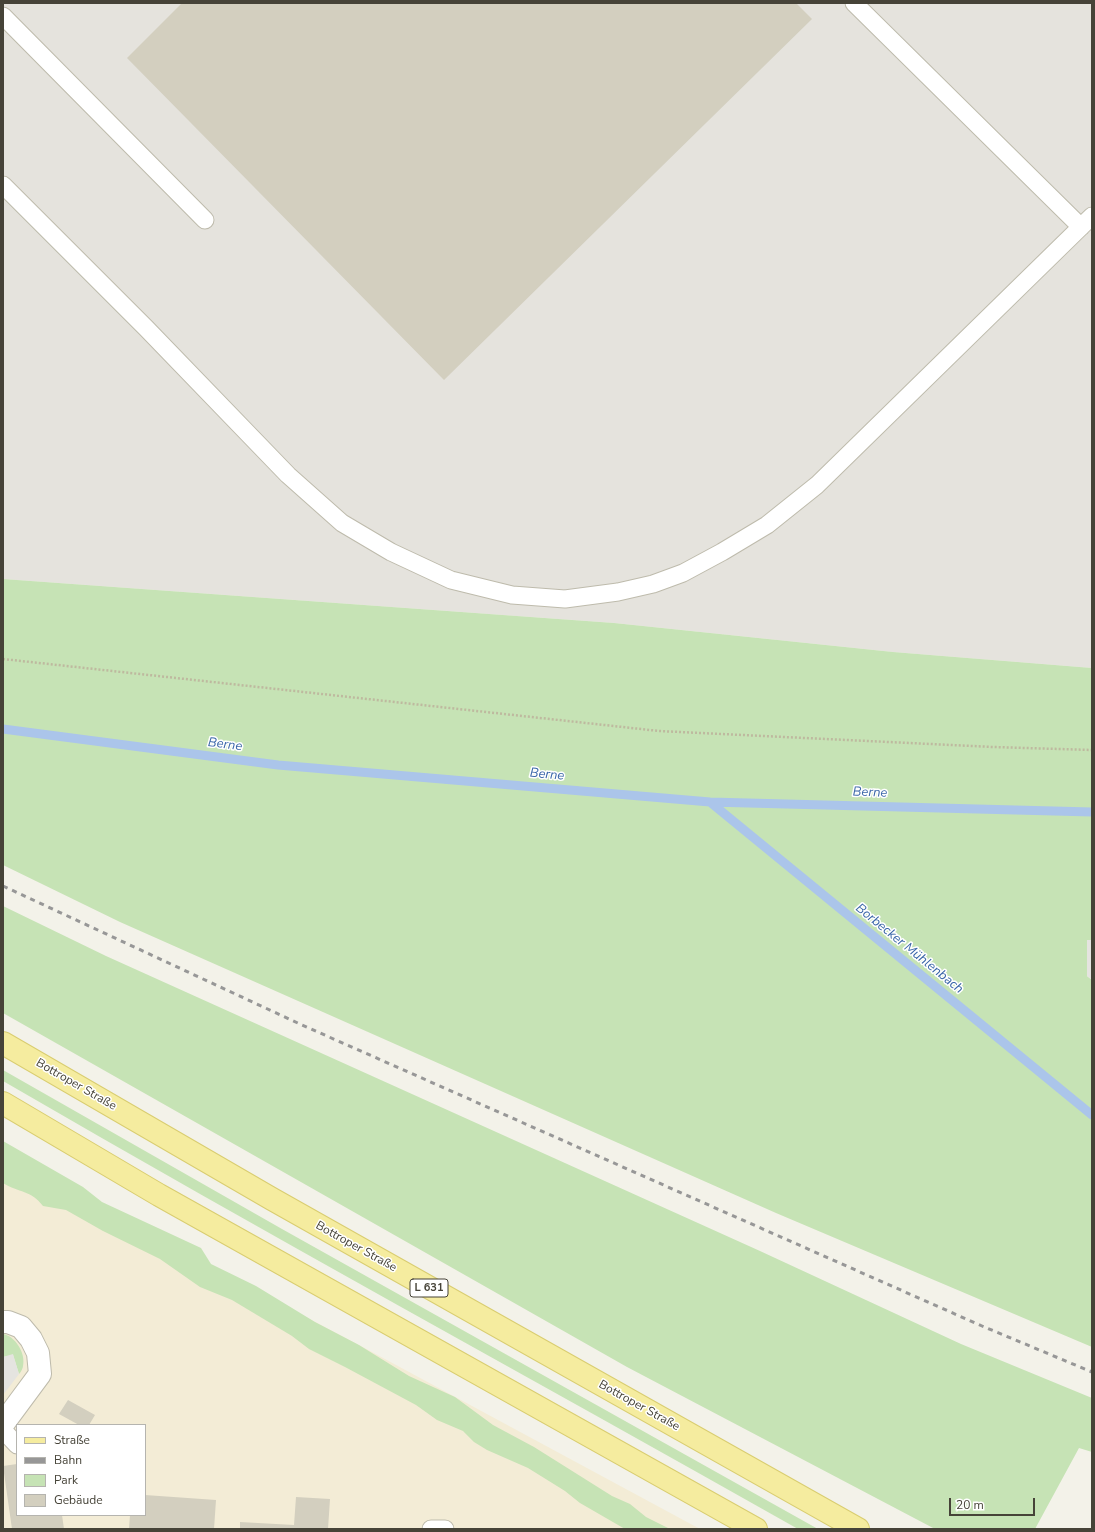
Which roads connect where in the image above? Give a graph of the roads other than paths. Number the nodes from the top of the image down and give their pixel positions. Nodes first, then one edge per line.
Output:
1 (854, 3) edge
2 (3, 16) edge
3 (3, 185) edge
4 (205, 220) dead end
5 (1087, 222) edge
6 (3, 1043) edge
7 (3, 1103) edge
8 (3, 1322) edge
9 (3, 1424) edge
10 (3, 1430) edge
11 (16, 1444) edge
12 (431, 1529) edge
13 (445, 1529) edge
14 (756, 1529) edge
15 (858, 1529) edge

1 - 5 lane
2 - 4 lane
3 - 5 lane
6 - 15 main road, Bottroper Straße / L 631
7 - 14 main road
8 - 9 street
10 - 11 lane
12 - 13 lane

